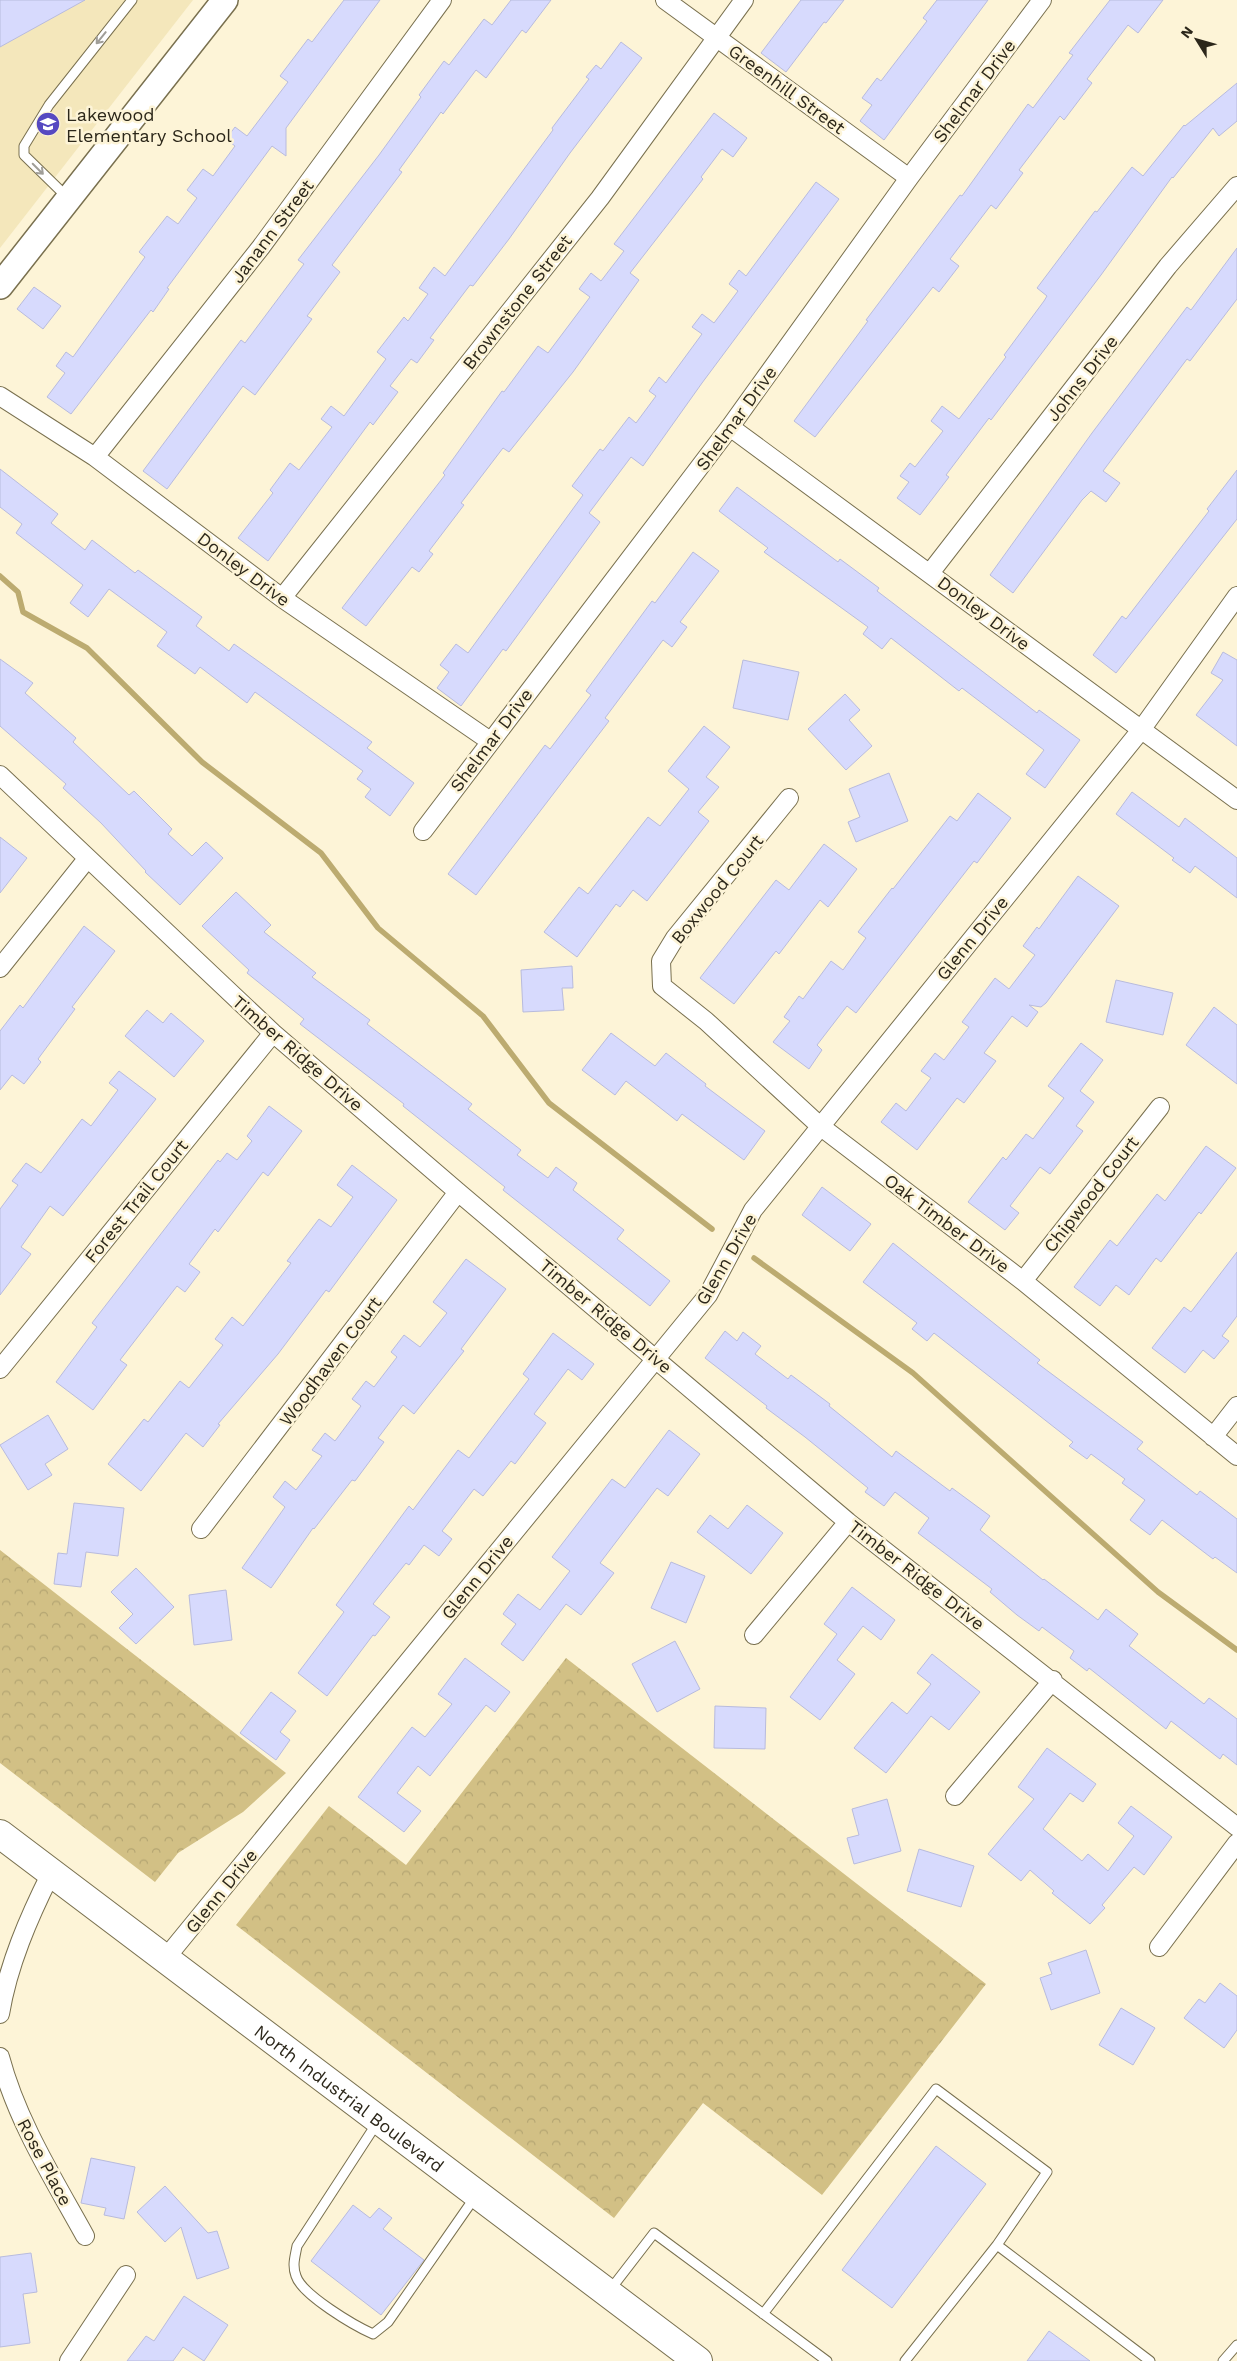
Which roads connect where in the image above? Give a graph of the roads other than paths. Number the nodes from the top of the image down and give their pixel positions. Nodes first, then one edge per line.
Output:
1 (132, 0) edge
2 (225, 0) edge
3 (442, 0) edge
4 (665, 0) edge
5 (744, 0) edge
6 (1042, 0) edge
7 (716, 36) junction
8 (909, 178) junction
9 (1237, 186) edge
10 (68, 199) junction
11 (0, 286) edge
12 (0, 396) edge
13 (730, 427) junction
14 (95, 457) junction
15 (930, 573) junction
16 (1237, 596) edge
17 (282, 598) junction
18 (1141, 730) junction
19 (490, 741) junction
20 (0, 775) edge
21 (789, 798) dead end
22 (1237, 800) edge
23 (422, 831) dead end
24 (87, 859) junction
25 (0, 968) edge
26 (662, 986) joint
27 (273, 1033) junction
28 (1160, 1107) dead end
29 (820, 1126) junction
30 (458, 1192) junction
31 (1023, 1281) junction
32 (656, 1357) junction
33 (0, 1368) edge
34 (1237, 1406) edge
35 (1213, 1437) junction
36 (1237, 1456) edge
37 (848, 1522) junction
38 (201, 1529) dead end
39 (754, 1636) dead end
40 (1053, 1680) junction
41 (955, 1796) dead end
42 (1237, 1827) edge
43 (0, 1834) edge
44 (1237, 1843) edge
45 (51, 1873) junction
46 (1159, 1947) dead end
47 (165, 1959) junction
48 (0, 2014) edge
49 (0, 2057) edge
50 (378, 2120) junction
51 (476, 2194) junction
52 (85, 2236) dead end
53 (997, 2245) junction
54 (126, 2275) dead end
55 (608, 2293) junction
56 (763, 2314) junction
57 (1237, 2344) edge
58 (69, 2361) edge
59 (698, 2361) edge
60 (827, 2361) edge
61 (905, 2361) edge
62 (1150, 2361) edge
63 (1222, 2361) edge

1 -> 10 lane
2 - 10 street
3 - 14 street, Janann Street
4 - 7 street, Greenhill Street
5 - 7 street, Brownstone Street
6 - 8 street, Shelmar Drive
7 - 8 street, Greenhill Street
7 - 17 street, Brownstone Street
8 - 13 street, Shelmar Drive
9 - 15 street, Johns Drive
10 - 11 street
12 - 14 street, Donley Drive
13 - 15 street, Donley Drive
13 - 19 street, Shelmar Drive
14 - 17 street, Donley Drive
15 - 18 street, Donley Drive
16 - 18 street, Glenn Drive
17 - 19 street, Donley Drive
18 - 22 street, Donley Drive
18 - 29 street, Glenn Drive
19 - 23 street, Shelmar Drive
20 - 24 street, Timber Ridge Drive
21 - 26 street, Boxwood Court
24 - 25 street
24 - 27 street, Timber Ridge Drive
26 - 29 street, Oak Timber Drive
27 - 30 street, Timber Ridge Drive
27 - 33 street, Forest Trail Court
28 - 31 street, Chipwood Court
29 - 31 street, Oak Timber Drive
29 - 32 street, Glenn Drive
30 - 32 street, Timber Ridge Drive
30 - 38 street, Woodhaven Court
31 - 35 street, Oak Timber Drive
32 - 37 street, Timber Ridge Drive
32 - 47 street, Glenn Drive
34 - 35 street
35 - 36 street, Oak Timber Drive
37 - 39 street
37 - 40 street, Timber Ridge Drive
40 - 41 street
40 - 42 street, Timber Ridge Drive
43 - 45 main road, North Industrial Boulevard
44 - 46 street
45 - 47 main road, North Industrial Boulevard
45 - 48 street
47 - 50 main road, North Industrial Boulevard
49 - 52 street, Rose Place
50 - 51 main road, North Industrial Boulevard
50 - 51 lane
51 - 55 main road, North Industrial Boulevard
53 - 56 lane
53 - 61 lane
53 - 62 lane
54 - 58 street
55 - 56 lane
55 - 59 main road, North Industrial Boulevard
56 - 60 lane
57 - 63 lane

